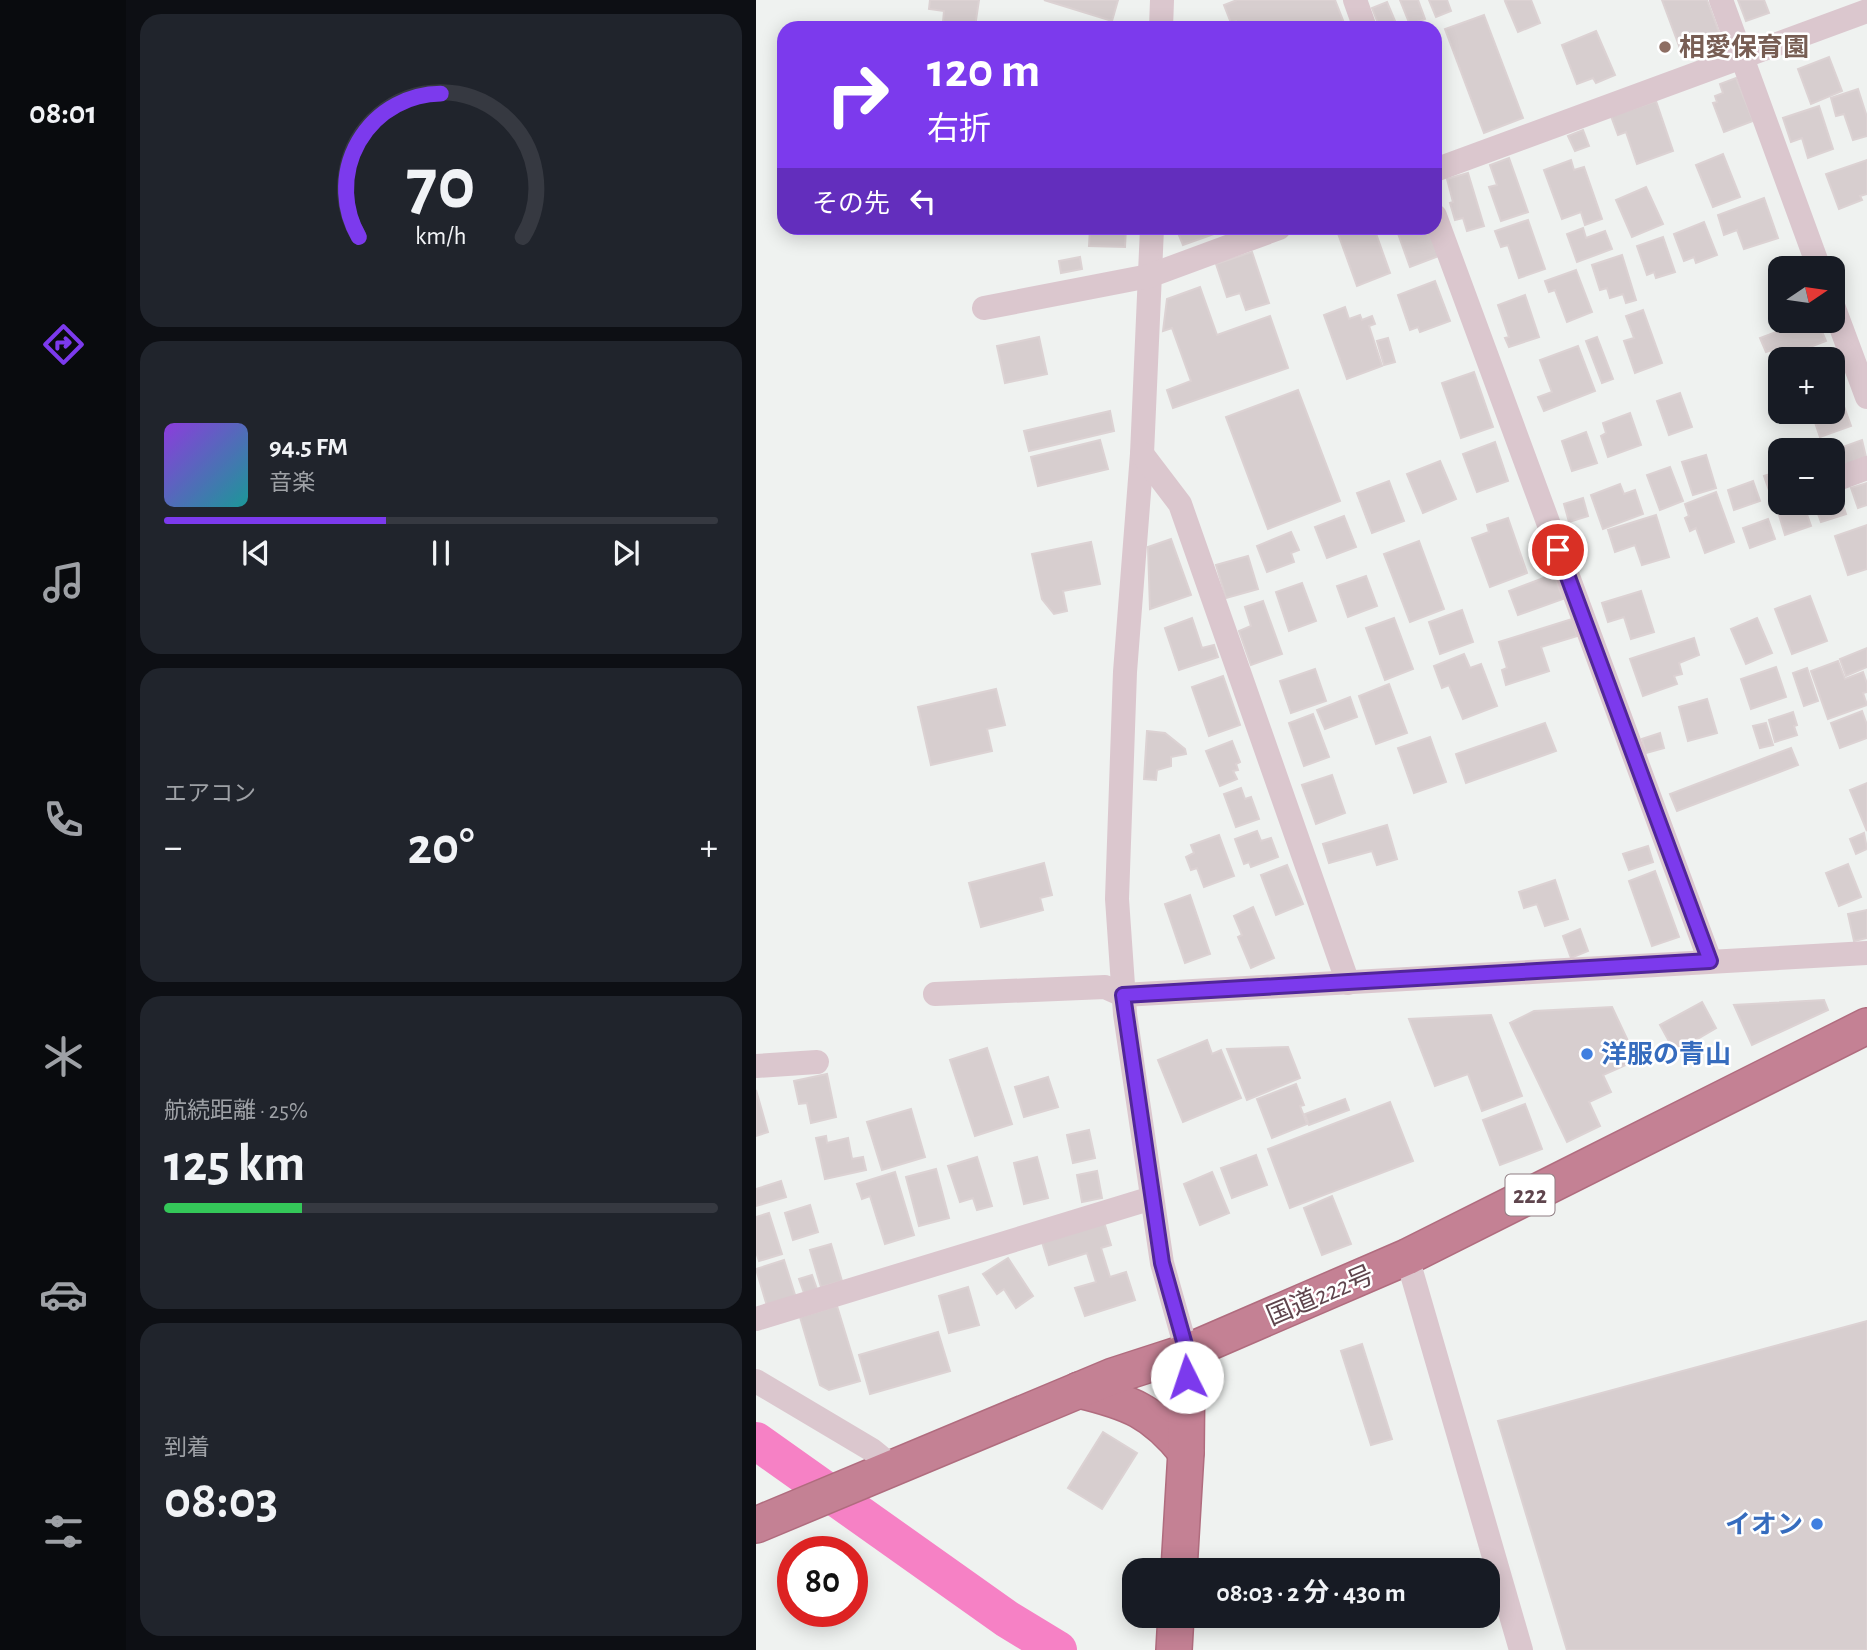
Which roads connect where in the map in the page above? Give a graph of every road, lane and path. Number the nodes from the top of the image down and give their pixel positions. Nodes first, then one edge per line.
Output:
1 (1162, 0) edge
2 (1355, 0) edge
3 (1721, 0) edge
4 (1867, 11) edge
5 (1161, 21) edge
6 (1363, 21) edge
7 (1742, 57) junction
8 (1442, 167) edge
9 (1152, 235) edge
10 (1260, 235) edge
11 (1442, 235) edge
12 (1815, 256) edge
13 (1149, 276) junction
14 (984, 308) dead end
15 (1843, 333) edge
16 (1867, 397) edge
17 (1142, 454) junction
18 (1867, 468) edge
19 (1845, 476) edge
20 (1867, 953) edge
21 (1710, 961) junction
22 (1348, 983) junction
23 (935, 994) dead end
24 (1123, 995) junction
25 (1867, 1026) edge
26 (817, 1062) dead end
27 (756, 1066) edge
28 (1152, 1198) junction
29 (1407, 1257) junction
30 (756, 1319) edge
31 (1187, 1352) junction
32 (756, 1360) edge
33 (762, 1383) edge
34 (1079, 1390) junction
35 (1186, 1452) junction
36 (882, 1473) junction
37 (768, 1520) edge
38 (1180, 1558) edge
39 (1521, 1650) edge

1 - 5 street
2 - 6 street
3 - 7 street
4 - 7 street
7 - 8 street
7 - 12 street
9 - 13 street
10 - 13 street
11 - 21 street
13 - 14 street
13 - 17 street
15 - 16 street
17 - 22 street
17 - 24 street
18 - 19 street
20 - 21 street
21 - 22 street
22 - 24 street
23 - 24 street
24 - 28 street
25 - 29 highway, 国道222号 / 222
26 - 27 street
28 - 30 street
28 - 31 street
29 - 31 highway, 国道222号 / 222
29 - 39 street
31 - 34 highway, 国道222号 / 222
31 - 35 highway
32 - 33 street
33 - 36 street
34 - 35 highway
34 - 36 highway, 国道222号 / 222
35 - 38 highway
36 - 37 highway, 国道222号 / 222

